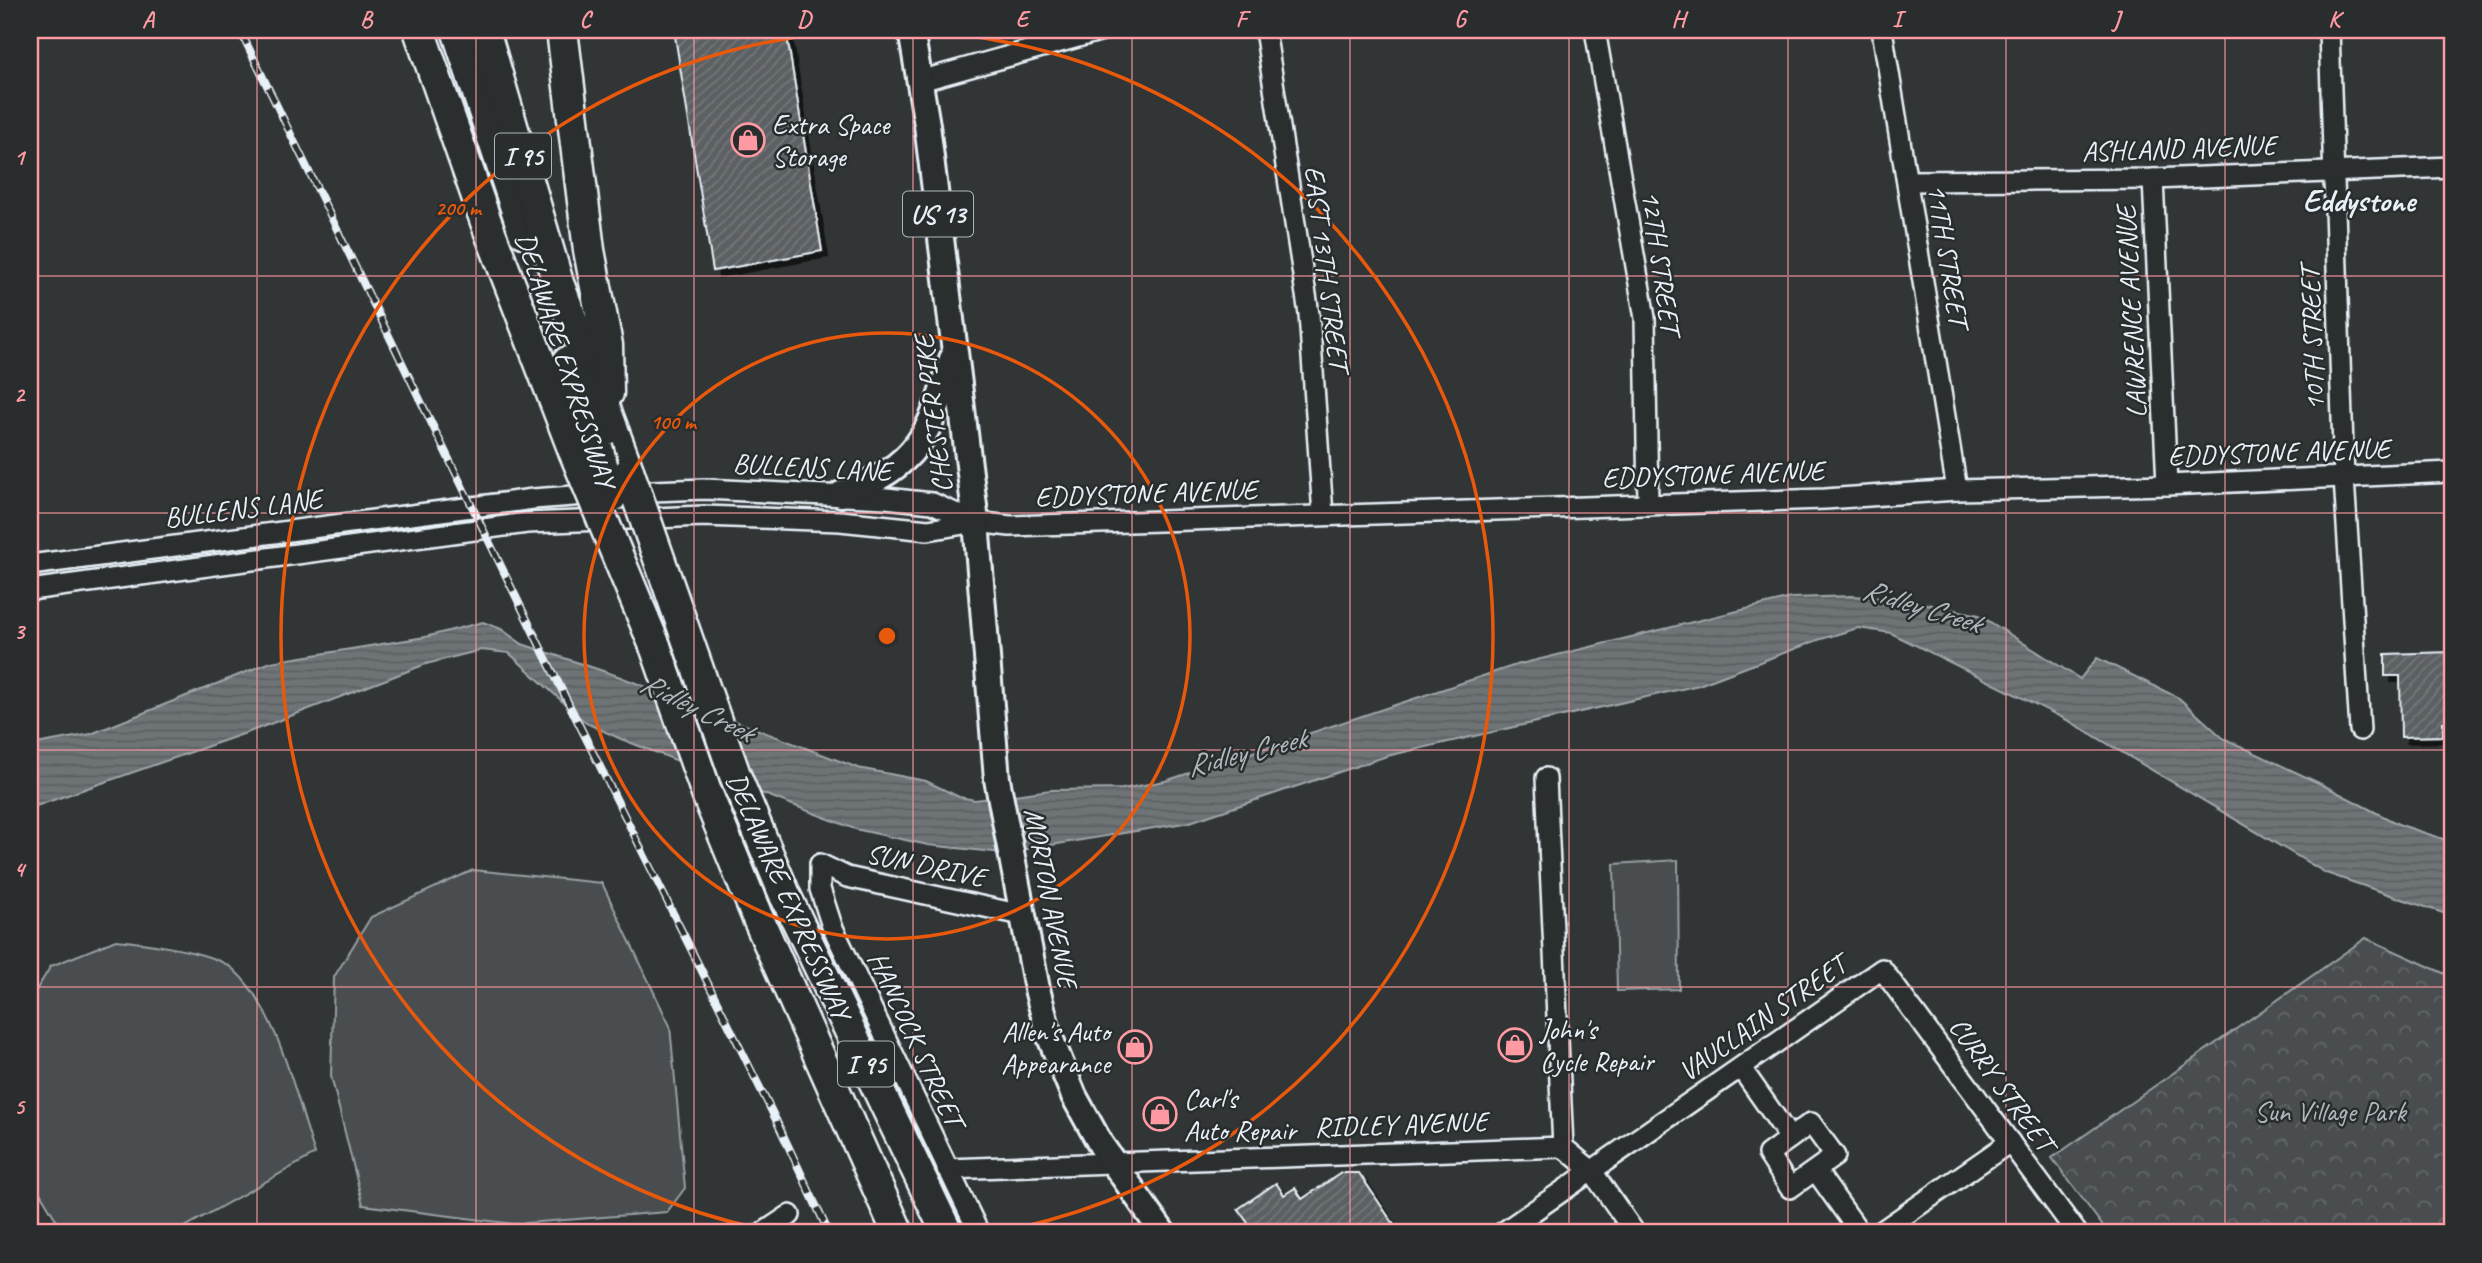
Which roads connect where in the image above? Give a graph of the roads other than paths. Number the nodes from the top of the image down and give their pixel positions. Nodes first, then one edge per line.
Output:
1 (419, 30) edge
2 (457, 30) edge
3 (484, 30) edge
4 (562, 30) edge
5 (911, 30) edge
6 (1103, 30) edge
7 (1265, 30) edge
8 (1595, 30) edge
9 (1882, 30) edge
10 (2329, 30) edge
11 (920, 81) junction
12 (2452, 167) edge
13 (2335, 170) junction
14 (2153, 179) junction
15 (1907, 181) junction
16 (955, 348) junction
17 (599, 439) junction
18 (2452, 472) edge
19 (2344, 478) junction
20 (2167, 485) junction
21 (1957, 490) junction
22 (841, 494) junction
23 (1648, 505) junction
24 (1323, 515) junction
25 (976, 522) junction
26 (30, 565) edge
27 (30, 590) edge
28 (2360, 730) dead end
29 (1546, 778) dead end
30 (1000, 794) joint
31 (820, 864) joint
32 (1023, 915) junction
33 (1882, 969) joint
34 (1741, 1068) junction
35 (1790, 1138) junction
36 (2010, 1142) junction
37 (1563, 1147) junction
38 (1113, 1163) junction
39 (947, 1169) junction
40 (1591, 1170) junction
41 (1816, 1171) junction
42 (790, 1215) dead end
43 (763, 1233) edge
44 (898, 1233) edge
45 (947, 1233) edge
46 (979, 1233) edge
47 (1163, 1233) edge
48 (1502, 1233) edge
49 (1635, 1233) edge
50 (1860, 1233) edge
51 (1879, 1233) edge
52 (2077, 1233) edge

1 - 17 highway
2 - 17 highway, DELAWARE EXPRESSWAY / I 95
3 - 17 highway, DELAWARE EXPRESSWAY / I 95
4 - 17 highway
5 - 11 main road, CHESTER PIKE / US 13
6 - 11 street
7 - 24 street, EAST 13TH STREET
8 - 23 street, 12TH STREET
9 - 15 street, 11TH STREET
10 - 13 street, 10TH STREET
11 - 16 main road, CHESTER PIKE / US 13
12 - 13 street, ASHLAND AVENUE
13 - 14 street, ASHLAND AVENUE
13 - 19 street, 10TH STREET
14 - 15 street, ASHLAND AVENUE
14 - 20 street, LAWRENCE AVENUE
15 - 21 street, 11TH STREET
16 - 22 main road
16 - 25 main road, CHESTER PIKE / US 13
17 - 44 highway, DELAWARE EXPRESSWAY / I 95, bridge
17 - 45 highway, DELAWARE EXPRESSWAY / I 95, bridge
18 - 19 street, EDDYSTONE AVENUE
19 - 20 street, EDDYSTONE AVENUE
19 - 28 street, 10TH STREET
20 - 21 street, EDDYSTONE AVENUE
21 - 23 street, EDDYSTONE AVENUE
22 - 25 street, BULLENS LANE
22 - 26 street, BULLENS LANE
23 - 24 street, EDDYSTONE AVENUE
24 - 25 street, EDDYSTONE AVENUE
25 - 27 street, BULLENS LANE
25 - 30 main road, CHESTER PIKE / US 13
29 - 37 street
30 - 32 main road, MORTON AVENUE / US 13
31 - 32 street, SUN DRIVE
31 - 39 street, HANCOCK STREET
32 - 38 main road, MORTON AVENUE / US 13
33 - 34 street, VAUCLAIN STREET
33 - 36 street, CURRY STREET
34 - 35 street
34 - 40 street, VAUCLAIN STREET
35 - 41 street
35 - 41 street
36 - 51 street
36 - 52 street, CURRY STREET
37 - 38 street, RIDLEY AVENUE
37 - 40 street
38 - 39 street, RIDLEY AVENUE
38 - 47 main road, MORTON AVENUE / US 13
39 - 46 street, HANCOCK STREET
40 - 48 street, VAUCLAIN STREET
40 - 49 street
41 - 50 street
42 - 43 street

